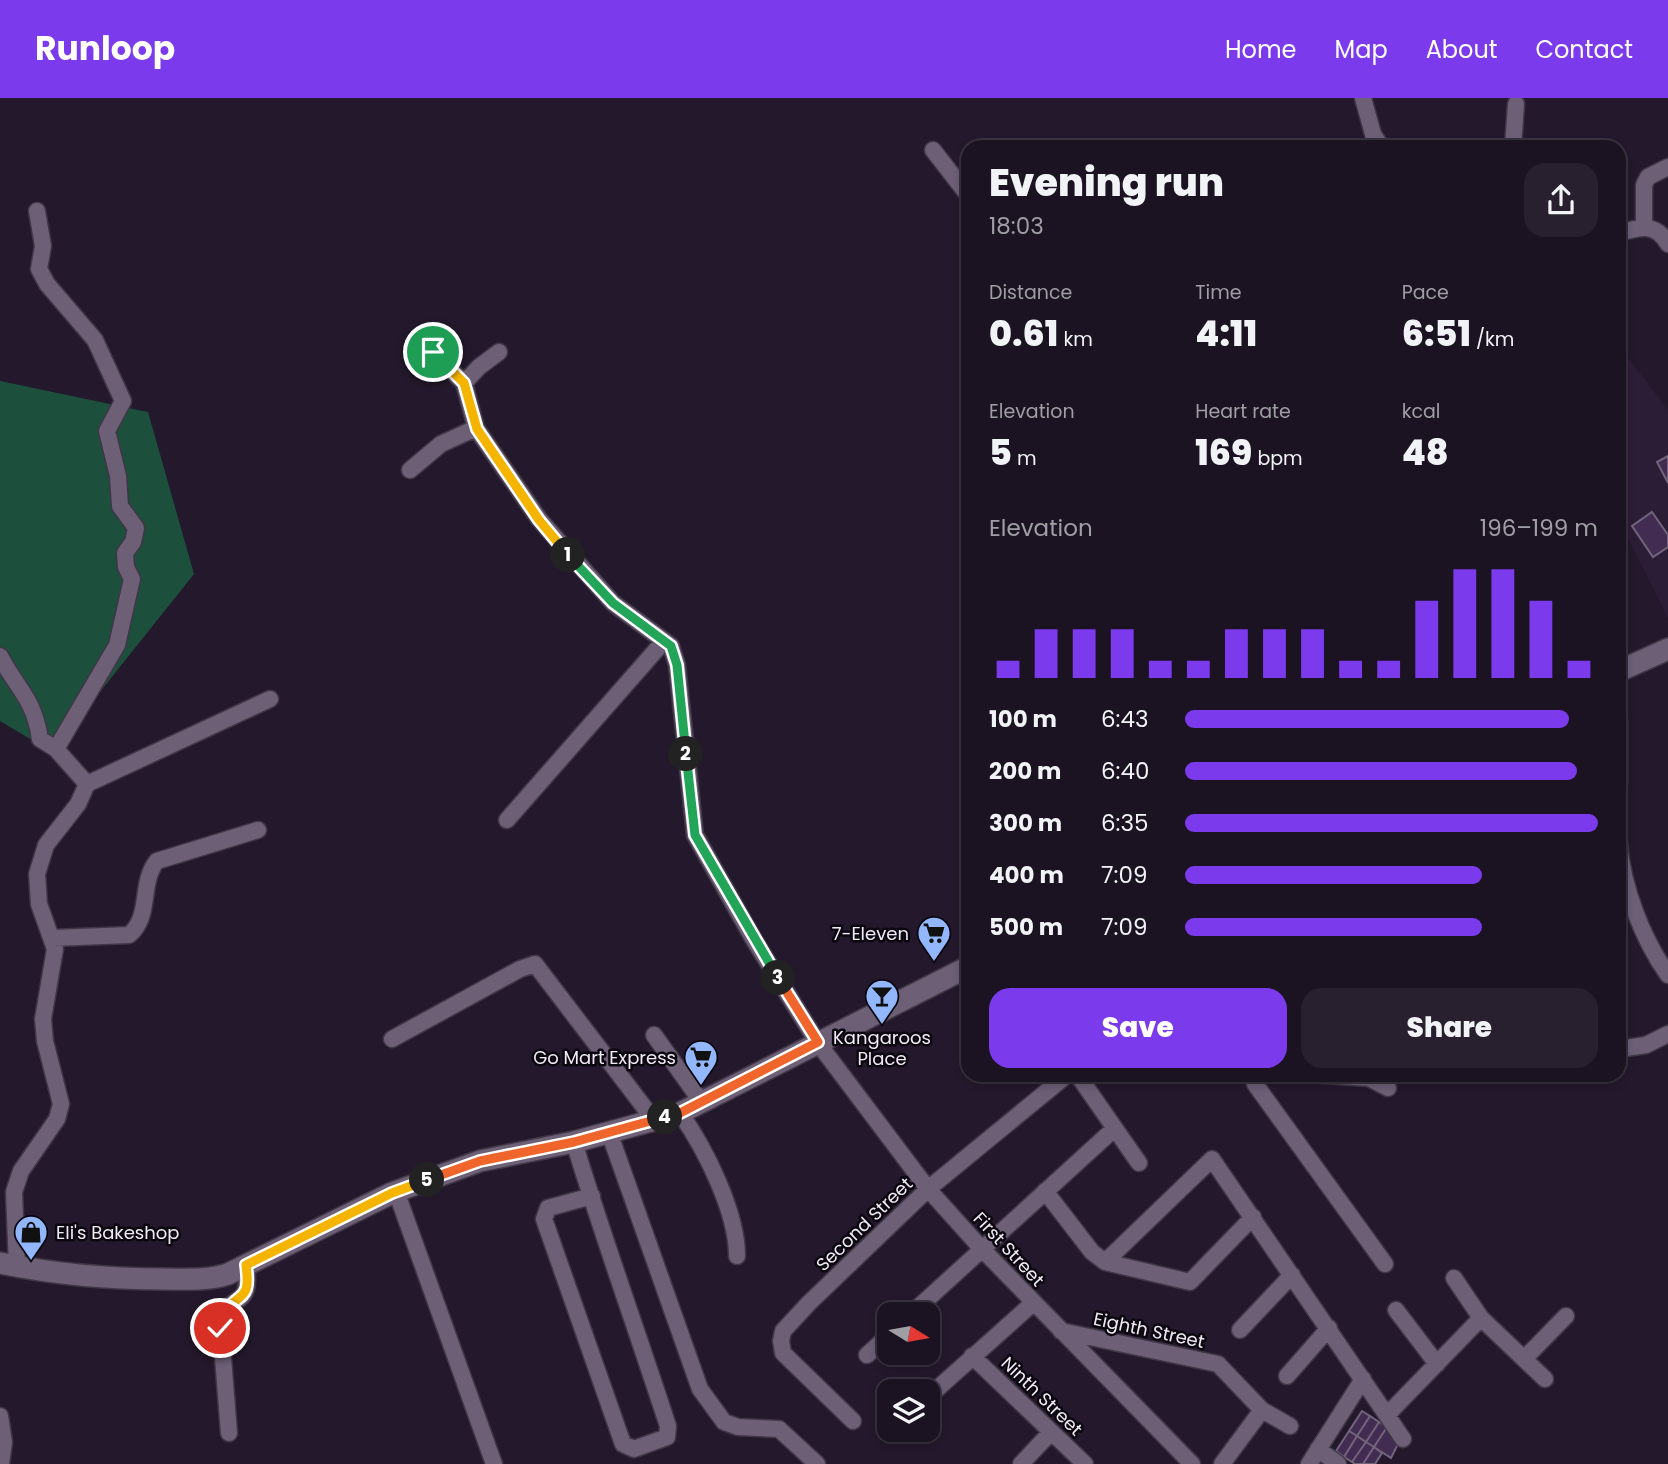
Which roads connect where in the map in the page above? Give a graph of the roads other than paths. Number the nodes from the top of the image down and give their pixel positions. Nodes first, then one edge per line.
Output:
1 (1363, 98) edge
2 (1516, 104) dead end
3 (1377, 140) edge
4 (1513, 140) edge
5 (933, 150) dead end
6 (1668, 167) edge
7 (961, 186) edge
8 (37, 211) dead end
9 (1644, 226) junction
10 (1626, 231) edge
11 (1668, 244) edge
12 (433, 352) dead end
13 (499, 352) dead end
14 (464, 383) junction
15 (477, 429) junction
16 (410, 470) dead end
17 (664, 641) junction
18 (1668, 649) edge
19 (0, 656) edge
20 (1626, 668) edge
21 (270, 699) dead end
22 (56, 749) junction
23 (87, 784) junction
24 (507, 820) dead end
25 (258, 831) dead end
26 (1626, 878) edge
27 (53, 938) junction
28 (961, 970) edge
29 (1667, 971) edge
30 (1668, 1034) edge
31 (654, 1035) dead end
32 (392, 1039) dead end
33 (818, 1042) junction
34 (1626, 1048) edge
35 (1058, 1082) edge
36 (1082, 1082) edge
37 (1255, 1082) edge
38 (1377, 1082) edge
39 (1388, 1088) dead end
40 (701, 1101) junction
41 (680, 1113) junction
42 (654, 1120) junction
43 (1114, 1129) junction
44 (609, 1132) junction
45 (574, 1142) junction
46 (1139, 1163) dead end
47 (928, 1189) junction
48 (396, 1191) junction
49 (1045, 1191) junction
50 (592, 1196) junction
51 (1253, 1217) junction
52 (981, 1248) junction
53 (737, 1256) dead end
54 (1105, 1262) junction
55 (1385, 1264) dead end
56 (8, 1265) edge
57 (246, 1265) junction
58 (1292, 1275) junction
59 (1454, 1278) dead end
60 (924, 1302) edge
61 (1033, 1303) junction
62 (1396, 1310) dead end
63 (1566, 1316) dead end
64 (1481, 1318) junction
65 (1329, 1328) junction
66 (1240, 1330) dead end
67 (1060, 1331) junction
68 (877, 1346) edge
69 (867, 1356) dead end
70 (972, 1356) junction
71 (1524, 1359) junction
72 (1437, 1364) junction
73 (1287, 1376) dead end
74 (1363, 1379) junction
75 (1545, 1379) dead end
76 (940, 1386) edge
77 (1262, 1410) junction
78 (1387, 1415) junction
79 (0, 1416) edge
80 (853, 1421) dead end
81 (1290, 1426) dead end
82 (1051, 1432) junction
83 (229, 1433) dead end
84 (1404, 1439) dead end
85 (1318, 1449) junction
86 (1, 1464) edge
87 (494, 1464) edge
88 (817, 1464) edge
89 (1021, 1464) edge
90 (1085, 1464) edge
91 (1192, 1464) edge
92 (1222, 1464) edge
93 (1309, 1464) edge
94 (1338, 1464) edge

1 - 3 street
2 - 4 street
5 - 7 street
6 - 9 street
8 - 22 street
9 - 10 street
9 - 11 street
12 - 14 street
13 - 14 street
14 - 15 street
15 - 16 street
15 - 17 street
17 - 24 street
17 - 33 street, First Street
18 - 20 street
19 - 22 street
21 - 23 street
22 - 23 street
23 - 27 street
25 - 27 street
26 - 29 street
27 - 56 street
28 - 33 street
30 - 34 street
31 - 40 street
32 - 42 street
33 - 40 street
33 - 47 street, First Street
35 - 47 street, Second Street
36 - 43 street
37 - 55 street
38 - 39 street
40 - 41 street
41 - 42 street
41 - 53 street
42 - 44 street
43 - 46 street
43 - 49 street
44 - 45 street
44 - 88 street
45 - 48 street
45 - 50 street
47 - 52 street, First Street
47 - 80 street, Second Street
48 - 57 street
48 - 87 street
49 - 52 street
49 - 54 street
50 - 50 street
51 - 54 street
51 - 54 street
51 - 58 street
52 - 60 street
52 - 61 street, First Street
56 - 57 street
57 - 83 street
58 - 65 street
58 - 66 street
59 - 64 street
61 - 67 street, First Street
61 - 70 street
62 - 72 street
63 - 71 street
64 - 71 street
64 - 72 street
65 - 73 street
65 - 74 street
67 - 77 street, Eighth Street
67 - 91 street, First Street
68 - 69 street
70 - 76 street
70 - 82 street, Ninth Street
71 - 75 street
72 - 78 street
74 - 78 street
74 - 85 street
77 - 81 street, Eighth Street
77 - 92 street
78 - 84 street
79 - 86 street
82 - 89 street
82 - 90 street, Ninth Street
85 - 93 street
85 - 94 street

